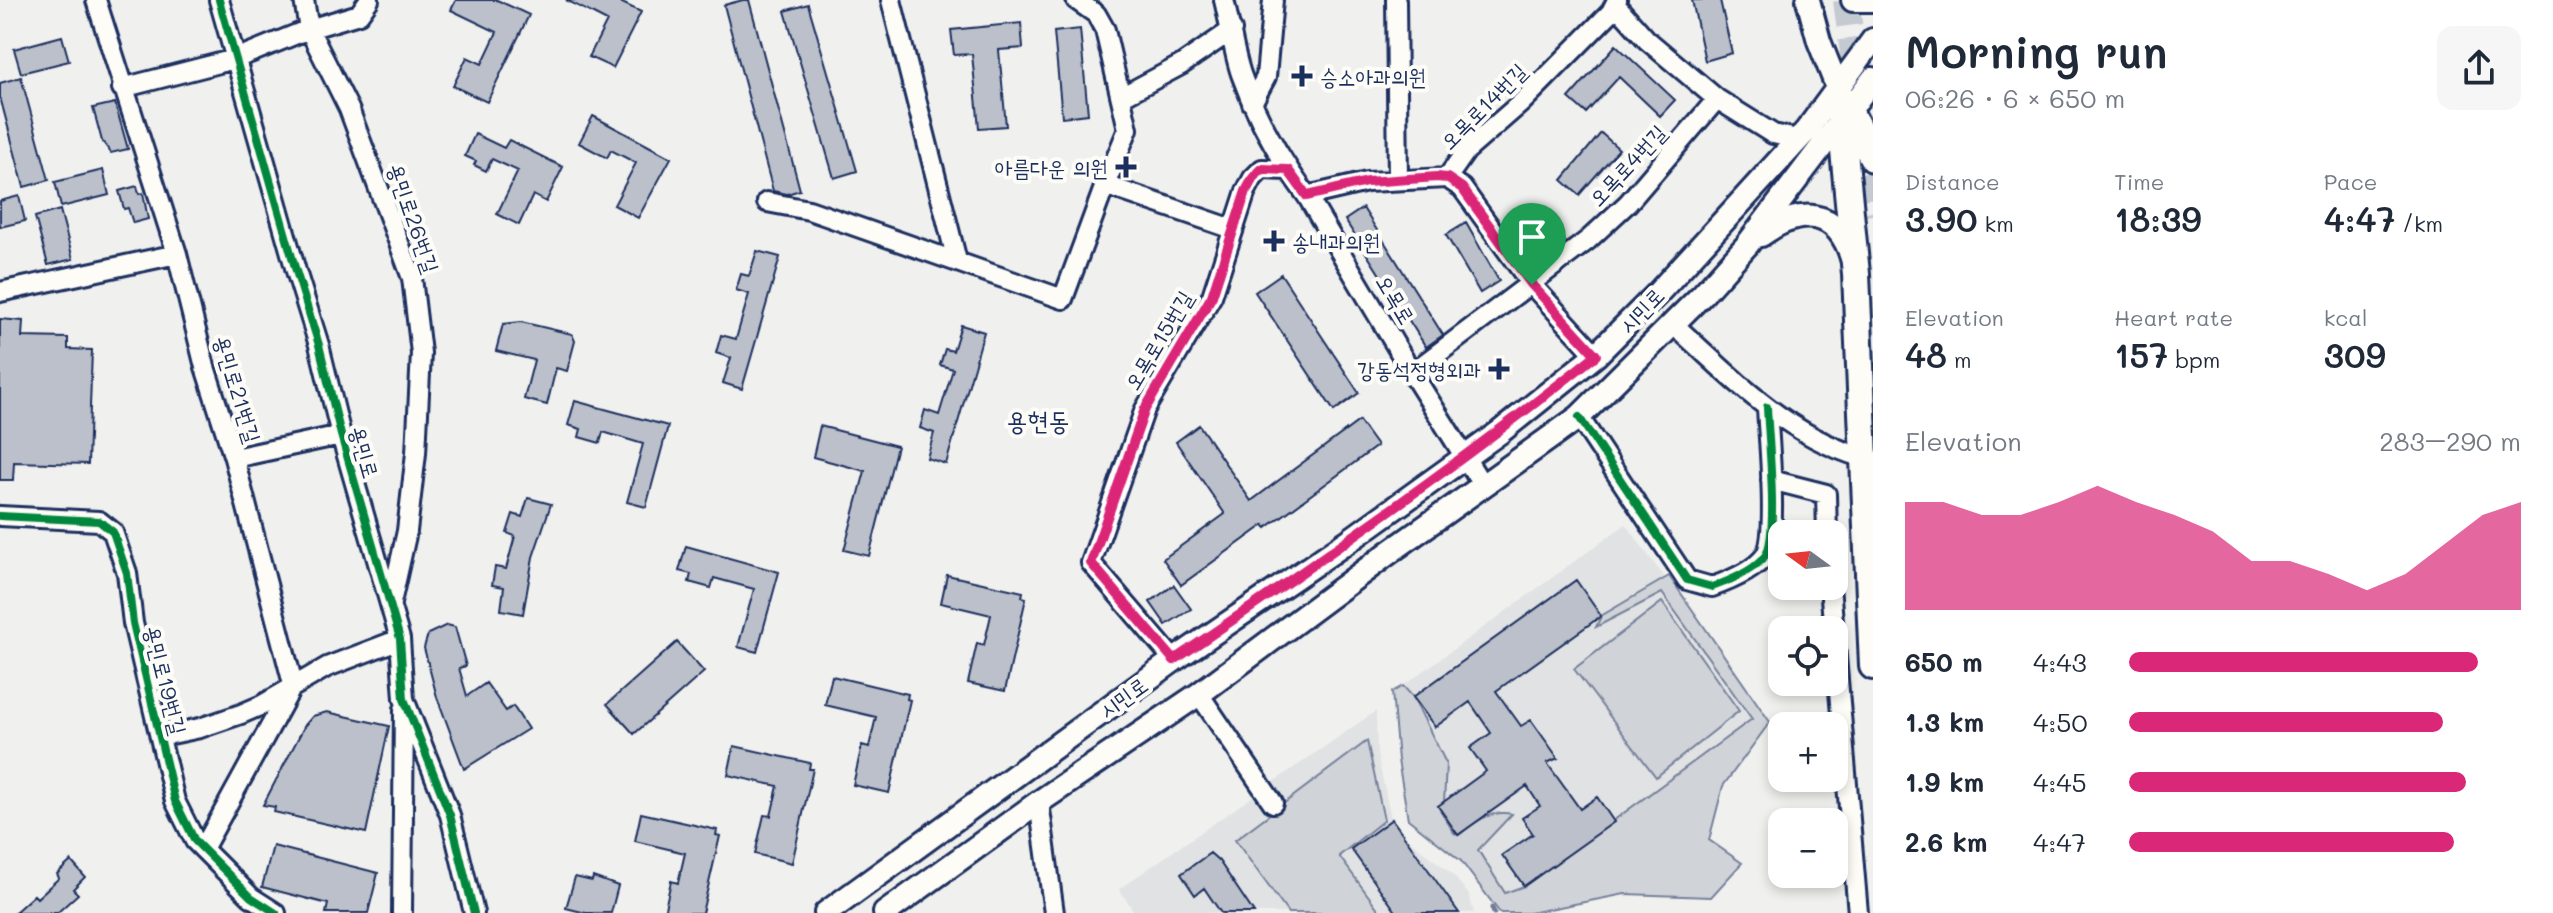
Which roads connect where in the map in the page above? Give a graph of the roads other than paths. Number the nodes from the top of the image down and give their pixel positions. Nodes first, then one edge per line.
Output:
1 (96, 0) edge
2 (219, 0) edge
3 (304, 0) edge
4 (369, 0) edge
5 (891, 0) edge
6 (1076, 0) edge
7 (1224, 0) edge
8 (1273, 0) edge
9 (1396, 0) edge
10 (1808, 0) edge
11 (1853, 0) edge
12 (1873, 0) edge
13 (1616, 2) edge
14 (309, 29) junction
15 (1232, 30) junction
16 (1873, 40) edge
17 (235, 59) junction
18 (1873, 79) edge
19 (122, 88) junction
20 (1121, 97) junction
21 (1717, 99) junction
22 (1252, 103) junction
23 (1842, 107) junction
24 (1798, 139) junction
25 (1871, 149) tunnel mouth
26 (1288, 170) junction
27 (1447, 178) junction
28 (1398, 180) junction
29 (1105, 185) junction
30 (1307, 196) junction
31 (767, 202) dead end
32 (1233, 229) junction
33 (1747, 245) junction
34 (177, 254) junction
35 (957, 261) junction
36 (1856, 274) junction
37 (1532, 285) junction
38 (0, 292) edge
39 (1866, 315) edge
40 (1673, 324) junction
41 (1596, 355) junction
42 (1412, 373) junction
43 (1767, 407) junction
44 (1579, 417) junction
45 (341, 435) junction
46 (1465, 456) junction
47 (234, 458) junction
48 (1869, 459) edge
49 (1771, 480) junction
50 (1483, 486) junction
51 (0, 516) edge
52 (1827, 520) edge
53 (1831, 600) edge
54 (390, 606) junction
55 (400, 639) junction
56 (1174, 660) junction
57 (1873, 666) edge
58 (293, 684) junction
59 (1199, 694) junction
60 (404, 699) junction
61 (162, 736) junction
62 (1039, 802) junction
63 (1273, 803) dead end
64 (203, 849) junction
65 (276, 913) edge
66 (402, 913) edge
67 (474, 913) edge
68 (826, 913) edge
69 (885, 913) edge
70 (1054, 913) edge
71 (1858, 913) edge

1 - 19 street, 용민로21번길
2 - 17 street, 용민로
3 - 14 street, 용민로26번길
4 - 14 street
5 - 35 street
6 - 20 street
7 - 15 street, 오목로
8 - 22 street
9 - 28 street
10 - 23 main road
11 - 12 main road
13 - 21 street
13 - 27 street, 오목로14번길
14 - 17 street
14 - 54 street, 용민로26번길
15 - 20 street
15 - 22 street, 오목로
16 - 23 main road
17 - 19 street
17 - 45 street, 용민로
18 - 23 main road
19 - 34 street, 용민로21번길
20 - 29 street
21 - 24 street
21 - 37 street, 오목로4번길
22 - 26 street, 오목로
23 - 24 main road, 시민로
23 - 25 highway
23 - 33 main road, 시민로
23 - 36 highway
24 - 41 main road, 시민로
26 - 30 street, 오목로
26 - 32 street, 오목로15번길
27 - 28 street, 오목로14번길
27 - 37 street
28 - 30 street, 오목로14번길
29 - 32 street
29 - 35 street
30 - 42 street, 오목로
31 - 35 street
32 - 56 street, 오목로15번길
33 - 36 main road
33 - 40 main road, 시민로
34 - 38 street
34 - 47 street, 용민로21번길
36 - 39 highway
37 - 41 street
37 - 42 street, 오목로4번길
39 - 48 highway
40 - 43 street
40 - 44 main road, 시민로
41 - 46 main road, 시민로
42 - 46 street, 오목로
43 - 48 street
43 - 49 street
44 - 49 street
44 - 50 main road, 시민로
45 - 47 street
45 - 54 street, 용민로
46 - 50 street, 오목로
46 - 56 main road, 시민로
47 - 58 street, 용민로21번길
48 - 57 highway
49 - 52 street
50 - 59 main road, 시민로
51 - 61 street, 용민로19번길
53 - 71 street
54 - 55 street, 용민로
55 - 58 street
55 - 60 street, 용민로
56 - 68 main road, 시민로
58 - 61 street
58 - 64 street
59 - 62 main road, 시민로
59 - 63 street
60 - 66 street
60 - 67 street, 용민로
61 - 64 street, 용민로19번길
62 - 69 main road, 시민로
62 - 70 street
64 - 65 street, 용민로19번길

